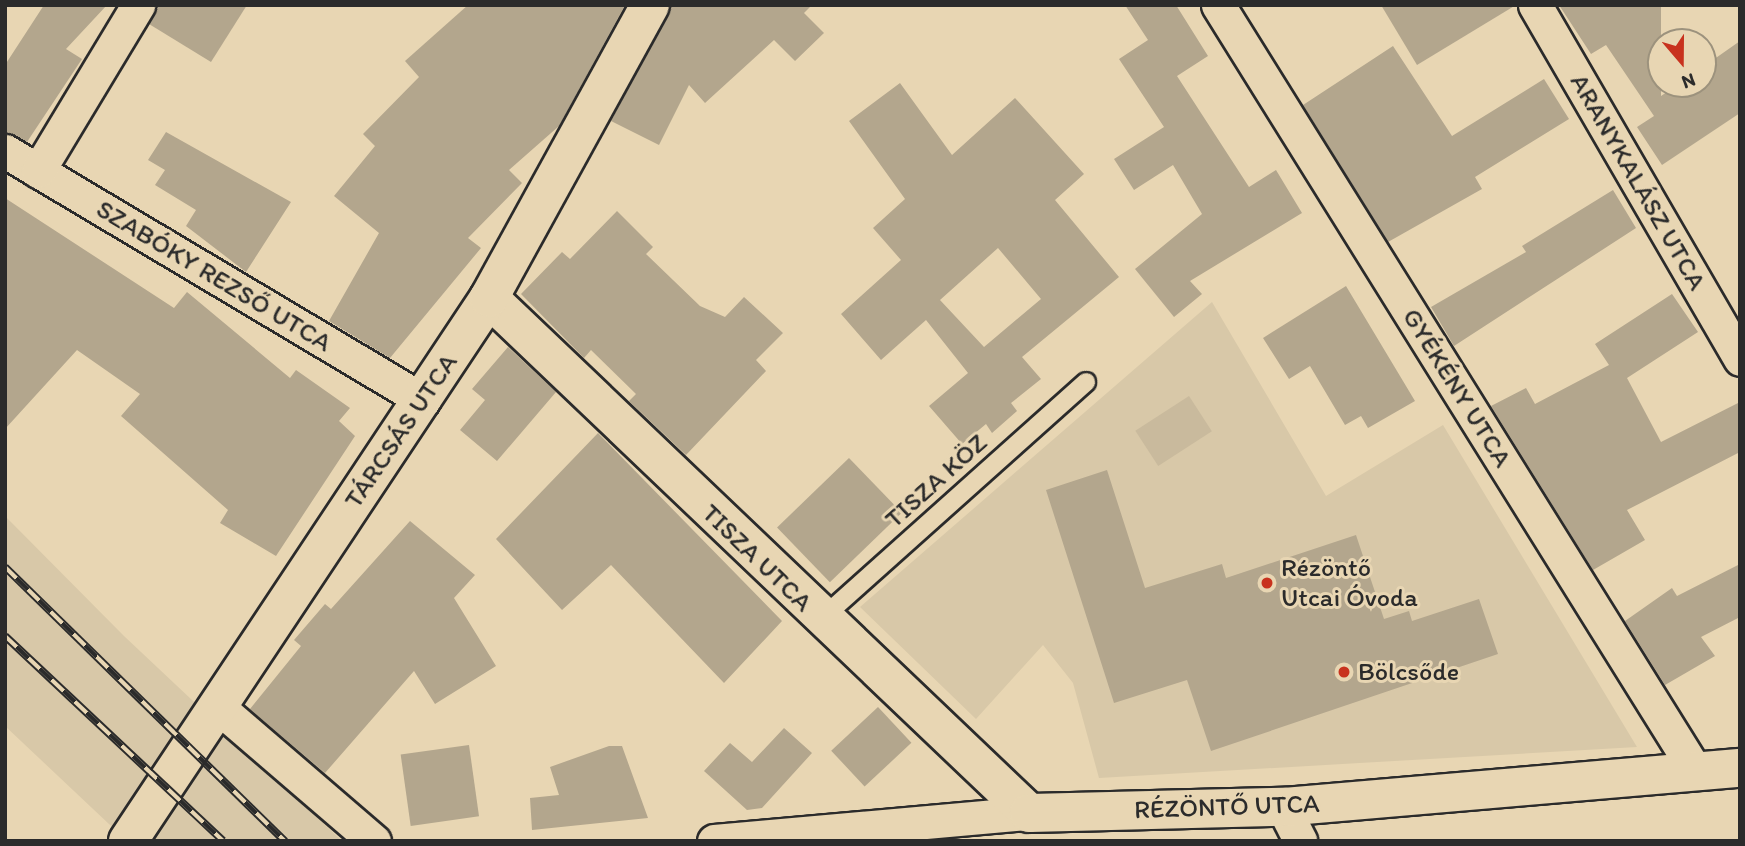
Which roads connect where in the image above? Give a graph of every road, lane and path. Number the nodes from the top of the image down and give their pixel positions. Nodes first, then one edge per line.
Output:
1 (138, 5) edge
2 (650, 5) edge
3 (1218, 5) edge
4 (1535, 5) edge
5 (5, 151) edge
6 (38, 171) junction
7 (489, 298) junction
8 (1740, 359) edge
9 (1086, 382) dead end
10 (423, 400) junction
11 (820, 620) junction
12 (217, 706) junction
13 (1740, 768) edge
14 (1695, 770) junction
15 (1283, 807) junction
16 (1029, 813) junction
17 (128, 841) edge
18 (374, 841) edge
19 (714, 841) edge
20 (1300, 841) edge

1 - 6 street
2 - 7 main road, TÁRCSÁS UTCA
3 - 14 street, GYÉKÉNY UTCA
4 - 8 street, ARANYKALÁSZ UTCA
5 - 6 street, SZABÓKY REZSŐ UTCA
6 - 10 street, SZABÓKY REZSŐ UTCA
7 - 10 main road, TÁRCSÁS UTCA
7 - 11 main road, TISZA UTCA
9 - 11 lane, TISZA KÖZ
10 - 12 main road, TÁRCSÁS UTCA
11 - 16 main road, TISZA UTCA
12 - 17 main road, TÁRCSÁS UTCA
12 - 18 street
13 - 14 main road, RÉZÖNTŐ UTCA
14 - 15 main road, RÉZÖNTŐ UTCA
15 - 16 main road, RÉZÖNTŐ UTCA
15 - 20 street
16 - 19 street, RÉZÖNTŐ UTCA

